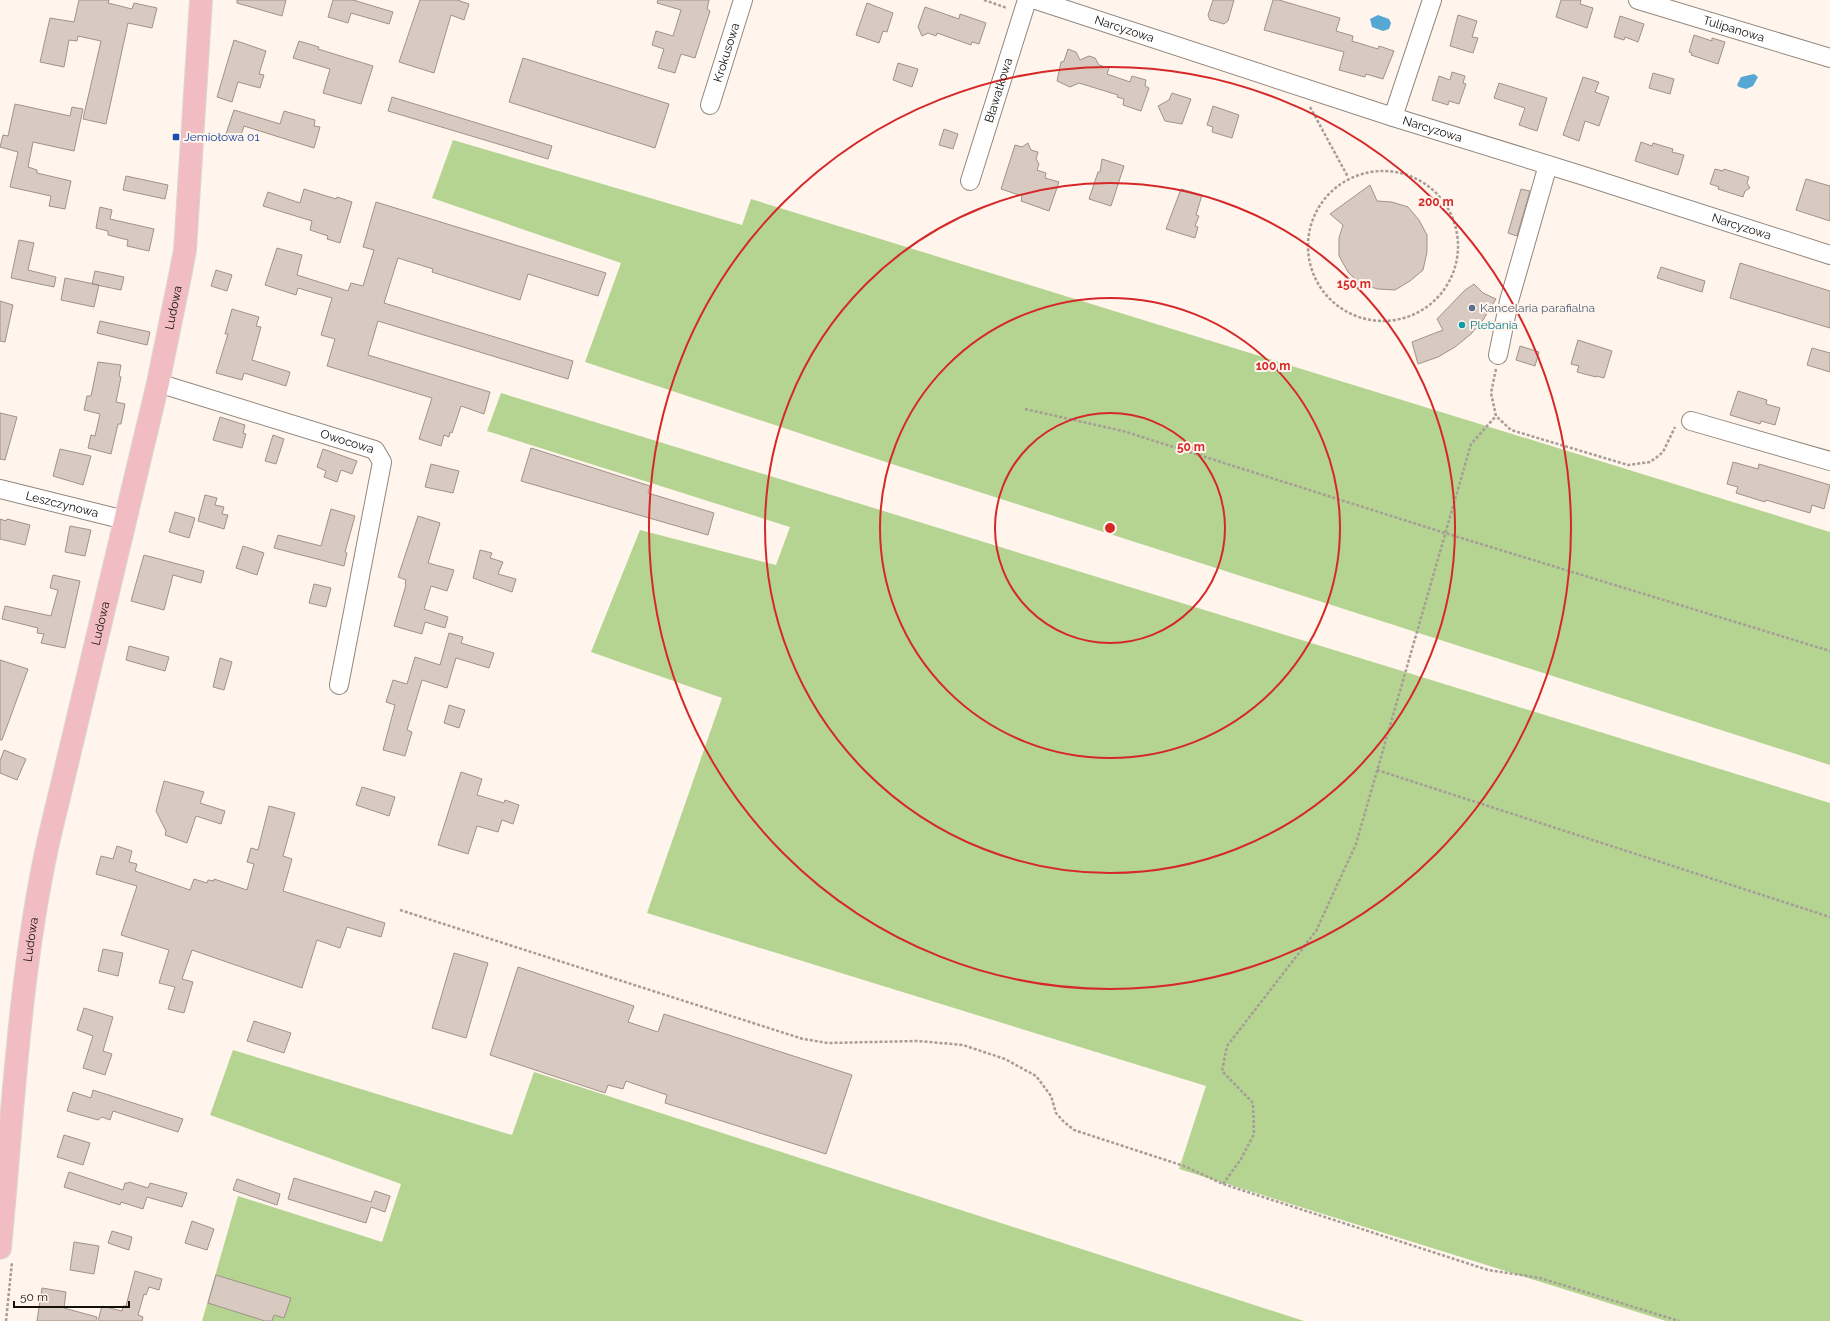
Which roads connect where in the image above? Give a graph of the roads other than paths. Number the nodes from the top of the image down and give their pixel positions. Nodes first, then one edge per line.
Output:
1 (201, 0) edge
2 (743, 0) edge
3 (1027, 0) edge
4 (1036, 0) edge
5 (1432, 0) edge
6 (1638, 0) edge
7 (1830, 58) edge
8 (710, 105) dead end
9 (1393, 117) junction
10 (1548, 164) junction
11 (970, 181) dead end
12 (1830, 255) edge
13 (1498, 355) road end
14 (158, 382) junction
15 (1691, 421) road end
16 (1830, 461) edge
17 (0, 489) edge
18 (125, 520) junction
19 (339, 685) dead end
20 (0, 1248) edge

1 - 14 main road, Ludowa
2 - 8 street, Krokusowa
3 - 11 street, Bławatkowa
4 - 9 street, Narcyzowa
5 - 9 street
6 - 7 street, Tulipanowa
9 - 10 street, Narcyzowa
10 - 12 street, Narcyzowa
10 - 13 street
14 - 18 main road, Ludowa
14 - 19 street, Owocowa
15 - 16 street
17 - 18 street, Leszczynowa
18 - 20 main road, Ludowa

